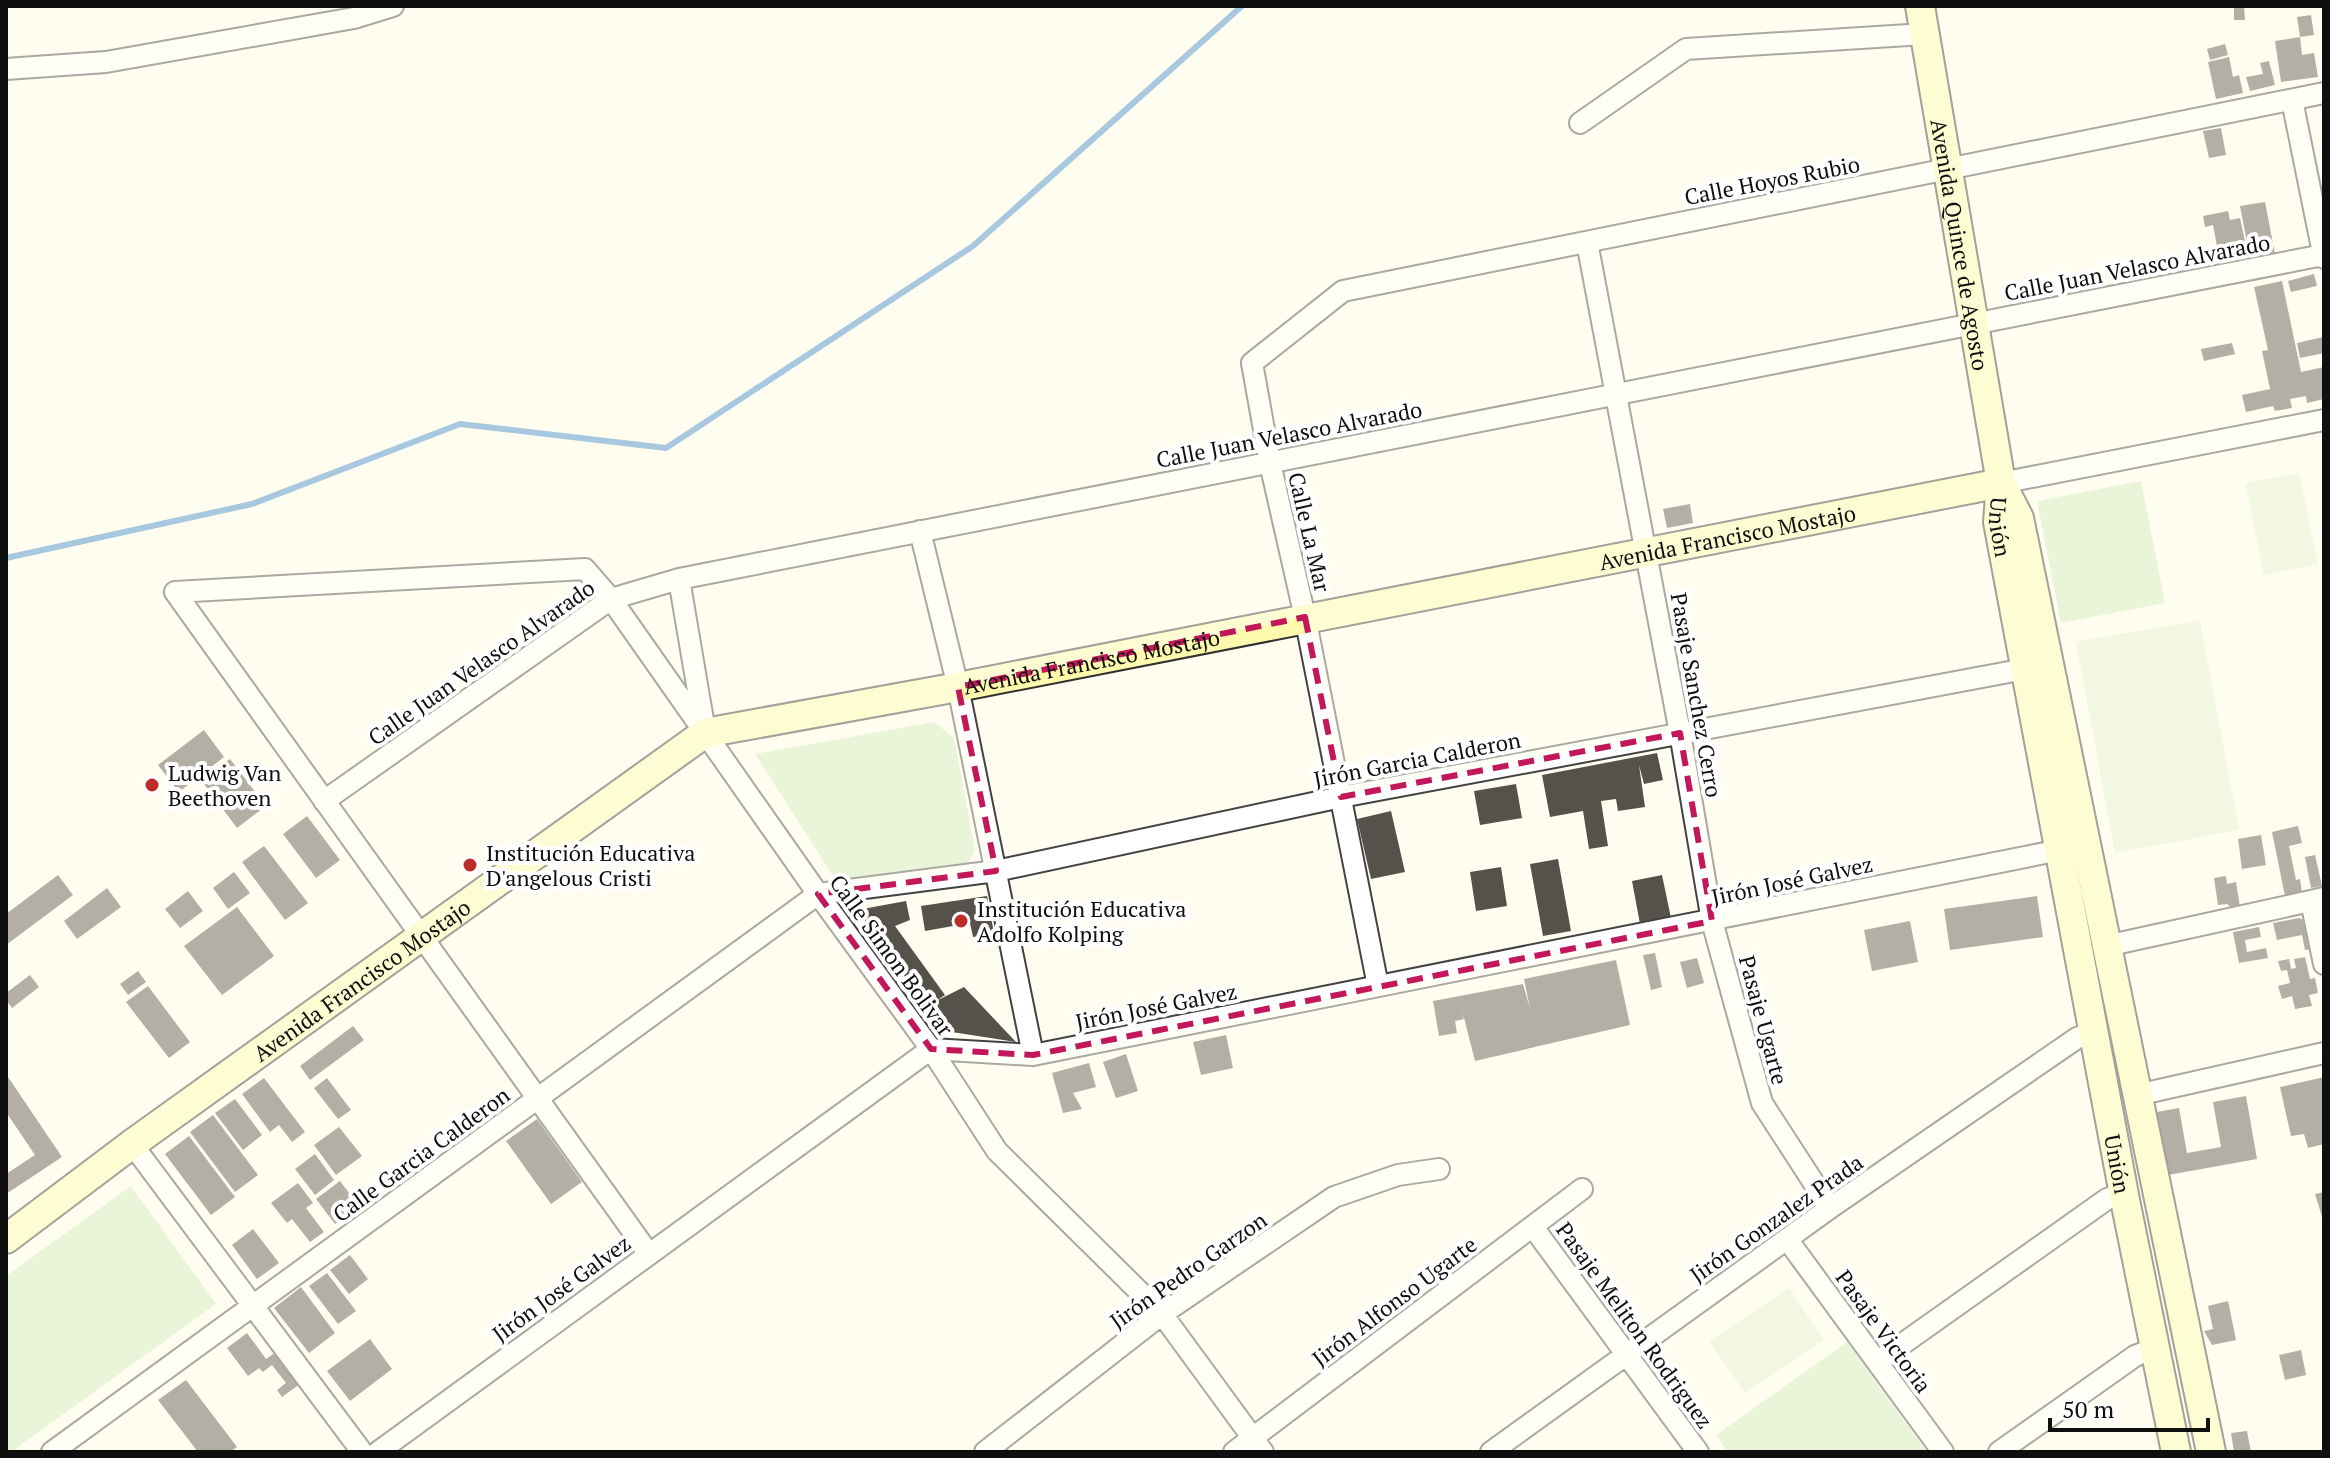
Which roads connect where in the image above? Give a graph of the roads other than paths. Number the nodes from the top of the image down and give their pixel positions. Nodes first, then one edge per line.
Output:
1 (393, 6) edge
2 (1920, 6) edge
3 (1924, 34) junction
4 (6, 69) edge
5 (2324, 93) edge
6 (2292, 100) junction
7 (1580, 123) dead end
8 (1948, 169) junction
9 (1587, 242) junction
10 (2324, 257) edge
11 (1974, 323) junction
12 (1252, 363) joint
13 (1616, 393) junction
14 (2324, 420) edge
15 (1270, 463) junction
16 (2001, 483) junction
17 (920, 531) junction
18 (1646, 551) junction
19 (679, 579) junction
20 (611, 599) junction
21 (1305, 617) junction
22 (2025, 669) junction
23 (958, 687) junction
24 (705, 733) junction
25 (1680, 733) junction
26 (1341, 797) junction
27 (324, 801) junction
28 (2060, 850) junction
29 (996, 871) junction
30 (818, 894) junction
31 (2318, 900) edge
32 (1712, 921) junction
33 (421, 936) junction
34 (2106, 946) junction
35 (2324, 964) edge
36 (1378, 986) junction
37 (2094, 1032) junction
38 (931, 1049) junction
39 (2324, 1053) edge
40 (1033, 1055) junction
41 (2137, 1095) junction
42 (537, 1099) junction
43 (132, 1144) junction
44 (1439, 1169) dead end
45 (1582, 1189) dead end
46 (2124, 1193) junction
47 (1830, 1208) junction
48 (1533, 1227) junction
49 (6, 1239) edge
50 (1787, 1239) junction
51 (649, 1254) junction
52 (253, 1306) junction
53 (1162, 1314) junction
54 (2155, 1348) junction
55 (1627, 1354) junction
56 (1877, 1362) junction
57 (1258, 1445) edge
58 (52, 1452) edge
59 (362, 1452) edge
60 (378, 1452) edge
61 (985, 1452) edge
62 (1234, 1452) edge
63 (1491, 1452) edge
64 (1698, 1452) edge
65 (1943, 1452) edge
66 (1999, 1452) edge
67 (2176, 1452) edge
68 (2211, 1452) edge

1 - 4 street
2 - 3 street, Avenida Quince de Agosto
3 - 7 street
3 - 8 street, Avenida Quince de Agosto
5 - 6 street, Calle Hoyos Rubio
6 - 8 street, Calle Hoyos Rubio
6 - 10 street
8 - 9 street, Calle Hoyos Rubio
8 - 11 street, Avenida Quince de Agosto
9 - 12 street, Calle Hoyos Rubio
9 - 13 street, Pasaje Sanchez Cerro
10 - 11 street, Calle Juan Velasco Alvarado
11 - 13 street, Calle Juan Velasco Alvarado
11 - 16 street, Avenida Quince de Agosto
12 - 15 street, Calle La Mar
13 - 15 street, Calle Juan Velasco Alvarado
13 - 18 street, Pasaje Sanchez Cerro
14 - 16 street, Avenida Francisco Mostajo
15 - 17 street, Calle Juan Velasco Alvarado
15 - 21 street, Calle La Mar
16 - 18 street, Avenida Francisco Mostajo
16 - 22 street, Unión
16 - 34 street, Unión
17 - 19 street, Calle Juan Velasco Alvarado
17 - 23 street
18 - 21 street, Avenida Francisco Mostajo
18 - 25 street, Pasaje Sanchez Cerro
19 - 20 street, Calle Juan Velasco Alvarado
19 - 24 street
20 - 24 street, Calle Simon Bolivar
20 - 27 street, Calle Juan Velasco Alvarado
20 - 27 street, Calle Simon Bolivar
21 - 23 street, Avenida Francisco Mostajo
21 - 26 street, Calle La Mar
22 - 25 street, Jirón Garcia Calderon
22 - 28 street, Unión
23 - 24 street, Avenida Francisco Mostajo
23 - 29 street
24 - 30 street, Calle Simon Bolivar
24 - 33 street, Avenida Francisco Mostajo
25 - 26 street, Jirón Garcia Calderon
25 - 32 street, Pasaje Sanchez Cerro
26 - 29 street, Jirón Garcia Calderon
26 - 36 street, Calle La Mar
27 - 33 street
28 - 32 street, Jirón José Galvez
28 - 37 street, Unión
29 - 30 street, Jirón Garcia Calderon
29 - 40 street
30 - 38 street, Calle Simon Bolivar
30 - 42 street, Calle Garcia Calderon
31 - 34 street
31 - 35 street
32 - 36 street, Jirón José Galvez
32 - 47 street, Pasaje Ugarte
33 - 42 street
33 - 43 street, Avenida Francisco Mostajo
34 - 41 street, Unión
36 - 40 street, Jirón José Galvez
37 - 46 street, Unión
37 - 47 street, Jirón Gonzalez Prada
38 - 40 street, Jirón José Galvez
38 - 51 street, Jirón José Galvez
38 - 53 street, Calle Simon Bolivar
39 - 41 street
41 - 68 street, Unión
42 - 51 street
42 - 52 street, Calle Garcia Calderon
43 - 49 street, Avenida Francisco Mostajo
43 - 52 street
44 - 53 street, Jirón Pedro Garzon
45 - 48 street, Jirón Alfonso Ugarte
46 - 54 street, Unión
46 - 56 street
47 - 50 street, Jirón Gonzalez Prada
48 - 55 street, Pasaje Meliton Rodriguez
48 - 57 street, Jirón Alfonso Ugarte
50 - 55 street, Jirón Gonzalez Prada
50 - 56 street, Pasaje Victoria
51 - 60 street, Jirón José Galvez
52 - 58 street, Calle Garcia Calderon
52 - 59 street
53 - 57 street, Calle Simon Bolivar
53 - 61 street, Jirón Pedro Garzon
54 - 66 street
54 - 67 street, Unión
55 - 63 street, Jirón Gonzalez Prada
55 - 64 street, Pasaje Meliton Rodriguez
56 - 65 street, Pasaje Victoria
57 - 62 street, Jirón Alfonso Ugarte

